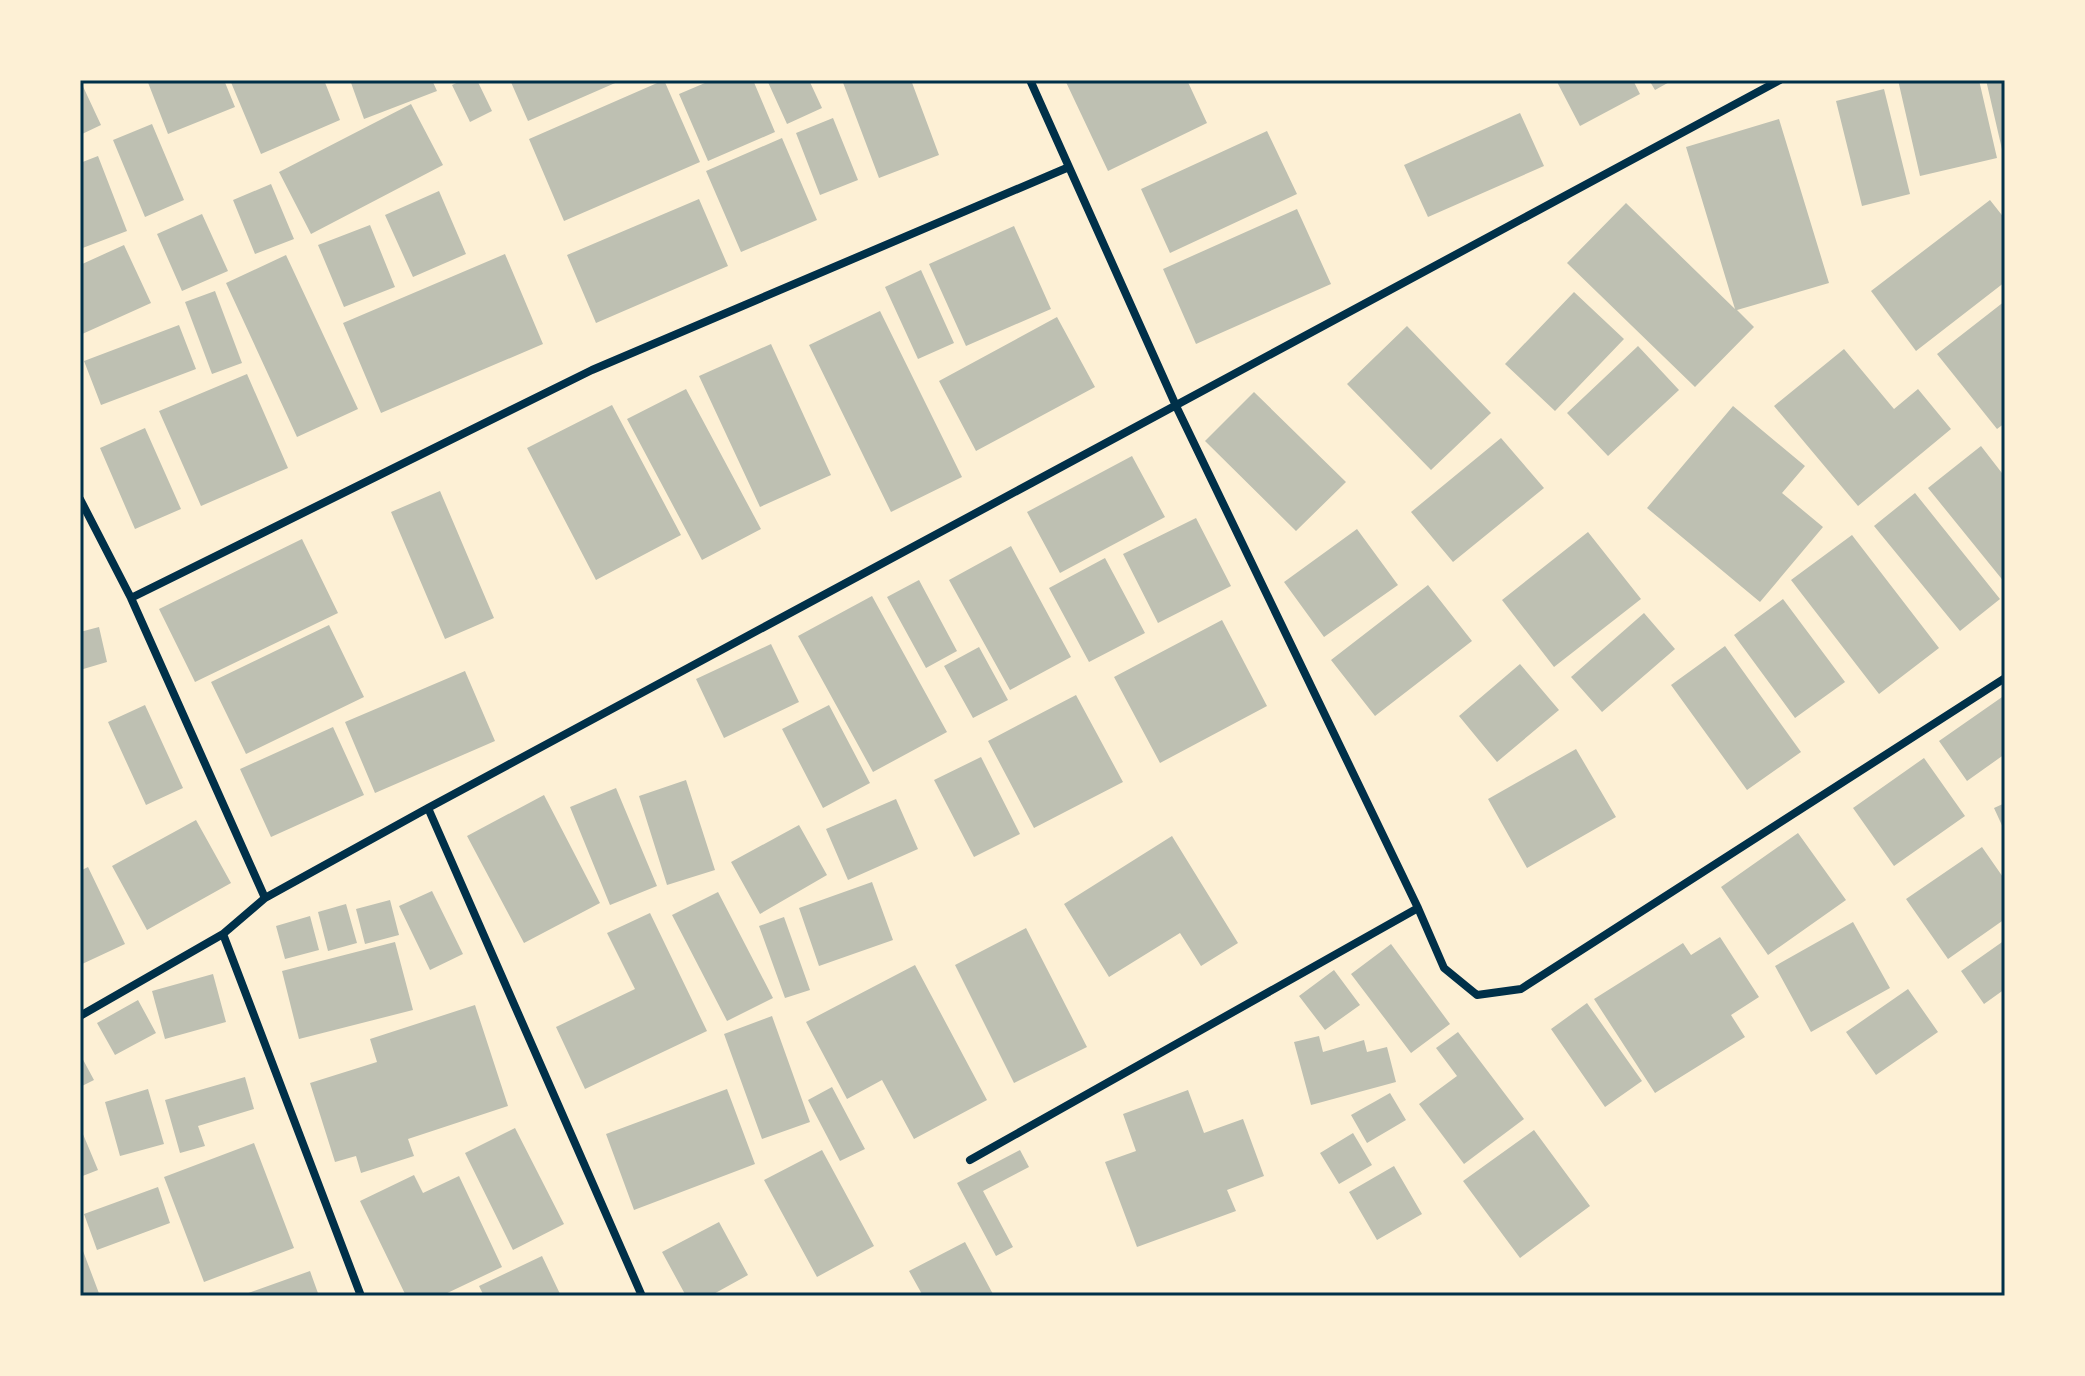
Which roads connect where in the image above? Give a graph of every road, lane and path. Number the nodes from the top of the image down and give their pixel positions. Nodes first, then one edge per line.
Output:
1 (1030, 80) edge
2 (1780, 80) edge
3 (1069, 167) junction
4 (1177, 408) junction
5 (80, 499) edge
6 (131, 598) junction
7 (2005, 678) edge
8 (428, 808) junction
9 (265, 898) junction
10 (1418, 908) junction
11 (223, 934) junction
12 (80, 1016) edge
13 (970, 1160) dead end
14 (361, 1296) edge
15 (642, 1296) edge

1 - 3 street
2 - 4 street
3 - 4 street
3 - 6 street
4 - 8 street
4 - 10 street
5 - 6 street
6 - 9 street
7 - 10 street
8 - 9 street
8 - 15 street
9 - 11 street
10 - 13 street
11 - 12 street
11 - 14 street

